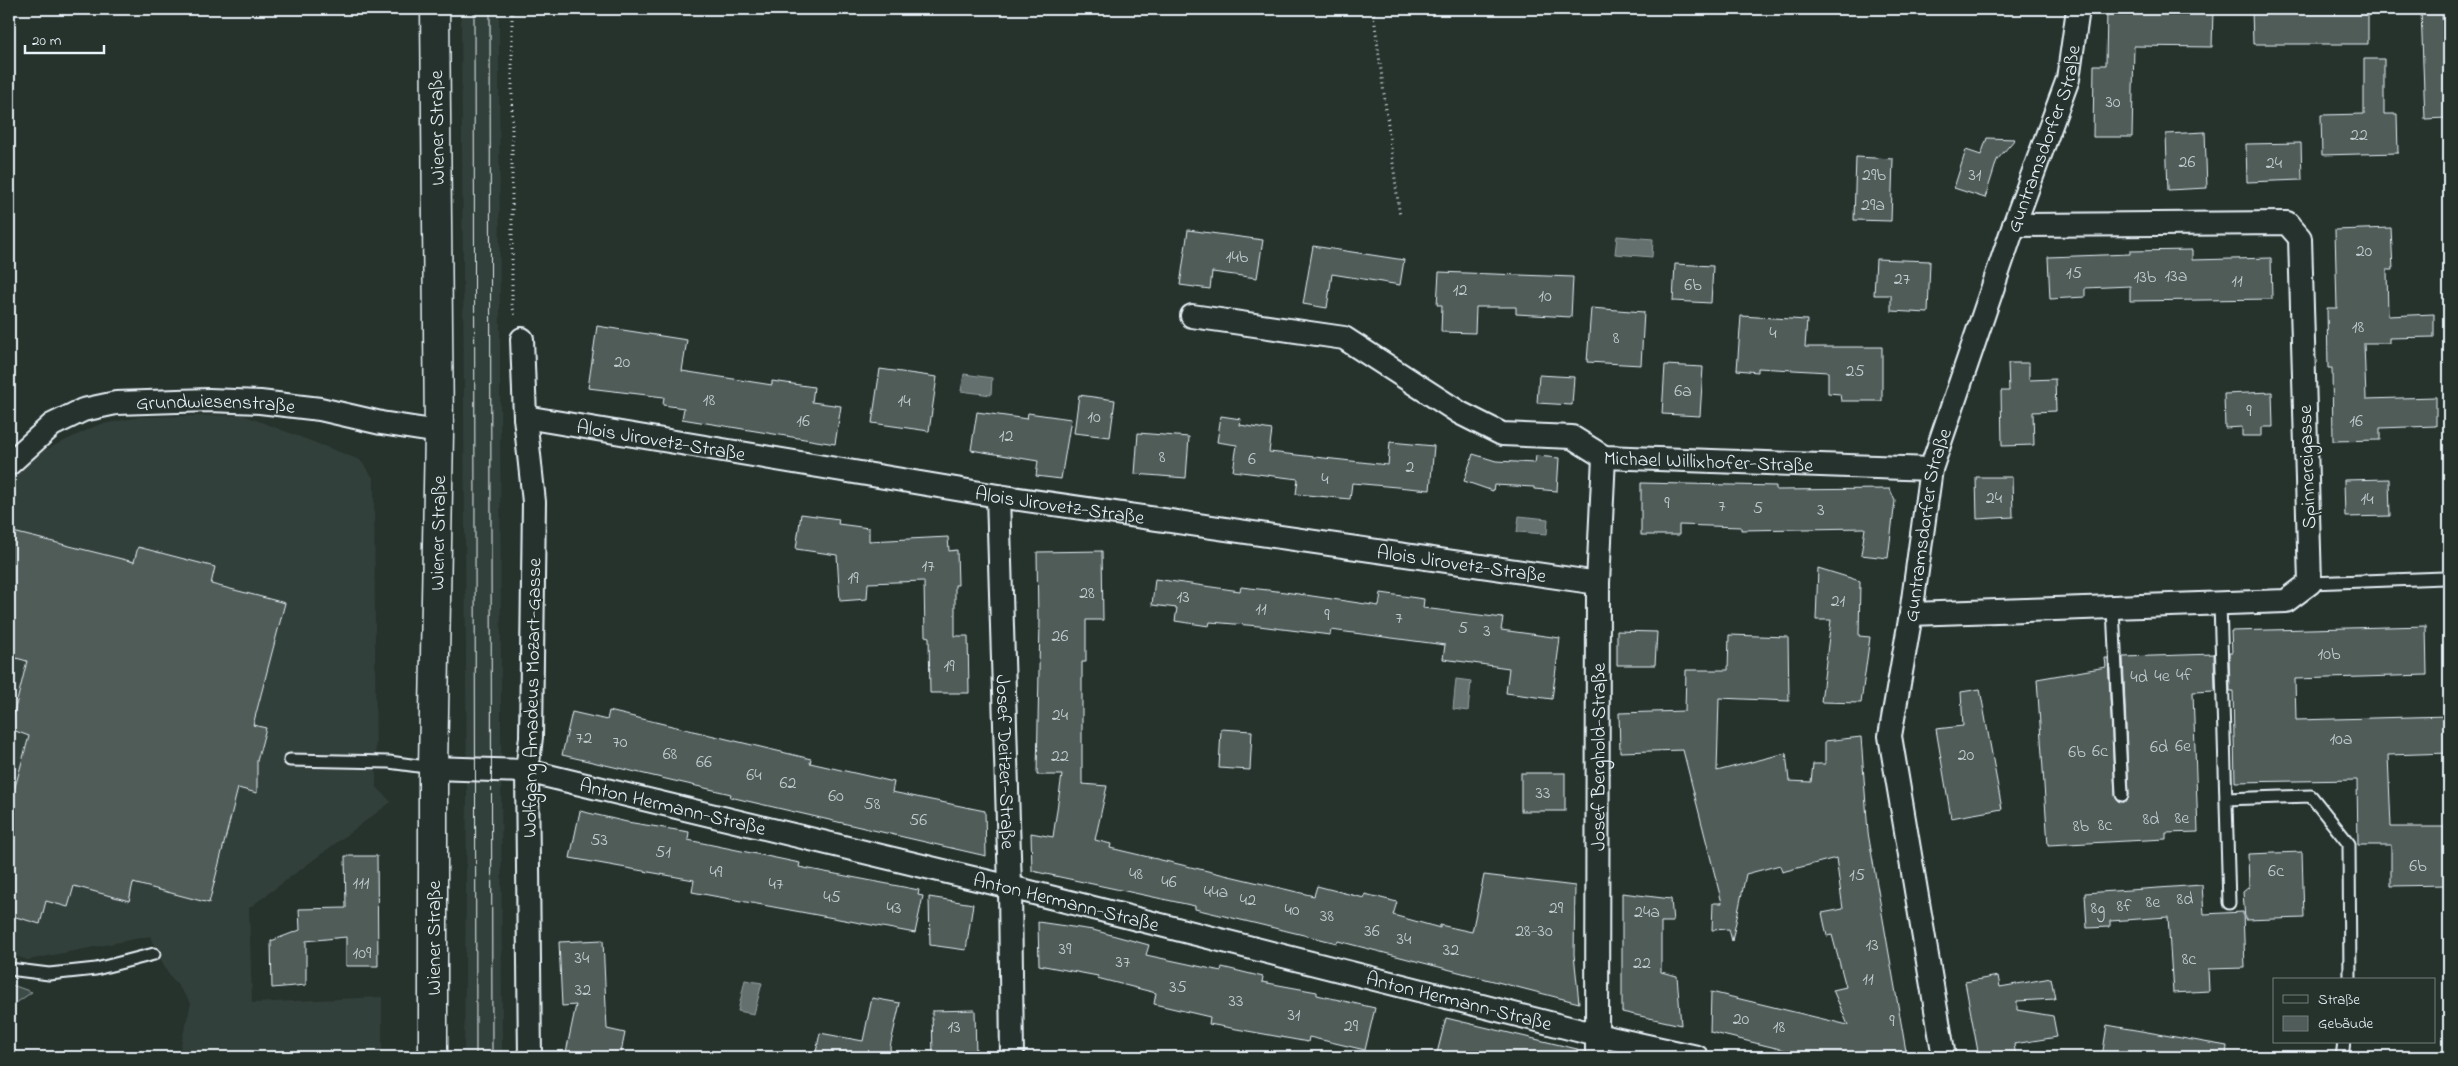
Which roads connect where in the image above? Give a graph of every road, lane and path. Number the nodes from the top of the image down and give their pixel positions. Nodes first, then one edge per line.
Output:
1 (435, 9) edge
2 (512, 9) edge
3 (1373, 9) edge
4 (2078, 9) edge
5 (1400, 217) dead end
6 (2014, 225) junction
7 (1192, 316) dead end
8 (522, 339) joint
9 (525, 417) junction
10 (439, 432) junction
11 (1604, 457) junction
12 (9, 464) edge
13 (1931, 469) junction
14 (998, 496) junction
15 (2444, 578) dead end
16 (2310, 582) junction
17 (1598, 583) junction
18 (2220, 603) junction
19 (2113, 608) junction
20 (1911, 614) junction
21 (290, 760) dead end
22 (433, 768) junction
23 (527, 771) junction
24 (2122, 795) dead end
25 (2226, 799) junction
26 (1010, 887) junction
27 (2228, 902) dead end
28 (154, 954) dead end
29 (9, 969) edge
30 (2350, 978) edge
31 (2344, 1044) edge
32 (1597, 1046) edge
33 (433, 1057) edge
34 (530, 1057) edge
35 (1012, 1057) edge
36 (1697, 1057) edge
37 (1944, 1057) edge
38 (2342, 1057) edge

1 - 10 main road, Wiener Straße
2 - 8 path
3 - 5 path
4 - 6 street, Guntramsdorfer Straße
6 - 13 street, Guntramsdorfer Straße
6 - 16 street, Spinnereigasse
7 - 11 street, Michael Willixhofer-Straße
8 - 9 street, Wolfgang Amadeus Mozart-Gasse
9 - 14 street, Alois Jirovetz-Straße
9 - 23 street, Wolfgang Amadeus Mozart-Gasse
10 - 12 street, Grundwiesenstraße
10 - 22 main road, Wiener Straße
11 - 13 street, Michael Willixhofer-Straße
11 - 17 street, Josef Berghold-Straße
13 - 20 street, Guntramsdorfer Straße
14 - 17 street, Alois Jirovetz-Straße
14 - 26 street, Josef Deitzer-Straße
15 - 16 lane
16 - 18 street
17 - 32 street, Josef Berghold-Straße
18 - 19 street
18 - 25 lane
19 - 20 street
19 - 24 lane
20 - 37 street, Guntramsdorfer Straße
21 - 22 lane
22 - 23 street, Anton Hermann-Straße
22 - 33 main road, Wiener Straße
23 - 26 street, Anton Hermann-Straße
23 - 34 street, Wolfgang Amadeus Mozart-Gasse
25 - 27 lane
25 - 30 lane
26 - 32 street, Anton Hermann-Straße
26 - 35 street, Josef Deitzer-Straße
28 - 29 lane
31 - 38 lane
32 - 36 street, Anton Hermann-Straße

